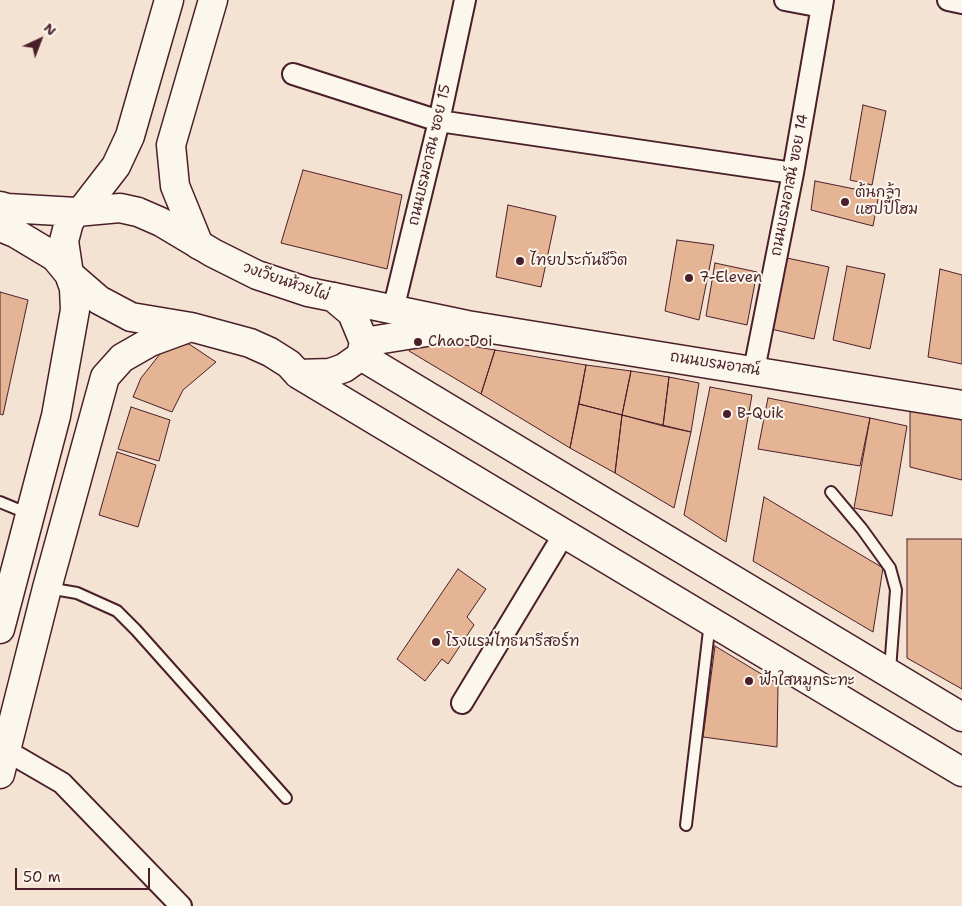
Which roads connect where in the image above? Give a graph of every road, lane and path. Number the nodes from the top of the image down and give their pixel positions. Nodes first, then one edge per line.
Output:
1 (169, 0) edge
2 (213, 0) edge
3 (465, 0) edge
4 (785, 0) edge
5 (948, 0) edge
6 (822, 3) edge
7 (962, 3) edge
8 (293, 74) dead end
9 (439, 121) junction
10 (793, 173) junction
11 (0, 206) edge
12 (79, 211) junction
13 (0, 227) edge
14 (199, 245) junction
15 (69, 274) junction
16 (333, 297) junction
17 (393, 310) junction
18 (467, 325) junction
19 (192, 327) junction
20 (362, 349) junction
21 (754, 370) junction
22 (298, 374) junction
23 (962, 405) edge
24 (831, 492) dead end
25 (0, 502) edge
26 (31, 515) junction
27 (564, 534) junction
28 (47, 588) junction
29 (710, 621) junction
30 (0, 629) edge
31 (890, 673) junction
32 (462, 703) dead end
33 (962, 717) edge
34 (4, 762) edge
35 (962, 772) edge
36 (286, 798) dead end
37 (686, 825) dead end
38 (181, 906) edge

1 - 12 main road
2 - 14 main road
3 - 9 street, ถนนบรมอาสน ซอย 15
4 - 6 street
5 - 7 street
6 - 10 street, ถนนบรมอาสน์ ฃอย 14
8 - 9 street
9 - 10 street
9 - 17 street, ถนนบรมอาสน ซอย 15
10 - 21 street, ถนนบรมอาสน์ ฃอย 14
11 - 12 main road, วงเวียนห้วยไผ่
12 - 14 main road, วงเวียนห้วยไผ่
12 - 15 main road
13 - 15 main road
14 - 16 main road, วงเวียนห้วยไผ่
15 - 19 main road
15 - 26 main road
16 - 17 main road, ถนนบรมอาสน์
16 - 20 main road, วงเวียนห้วยไผ่
17 - 18 main road, ถนนบรมอาสน์
18 - 20 main road, ถนนบรมอาสน์
18 - 21 main road, ถนนบรมอาสน์
19 - 22 main road
19 - 28 main road
20 - 22 main road
20 - 31 main road
21 - 23 main road, ถนนบรมอาสน์
22 - 27 main road
24 - 31 lane
25 - 26 lane
26 - 30 main road
27 - 29 main road
27 - 32 street
28 - 34 main road
28 - 36 lane
29 - 35 main road
29 - 37 lane
31 - 33 main road
34 - 38 street

